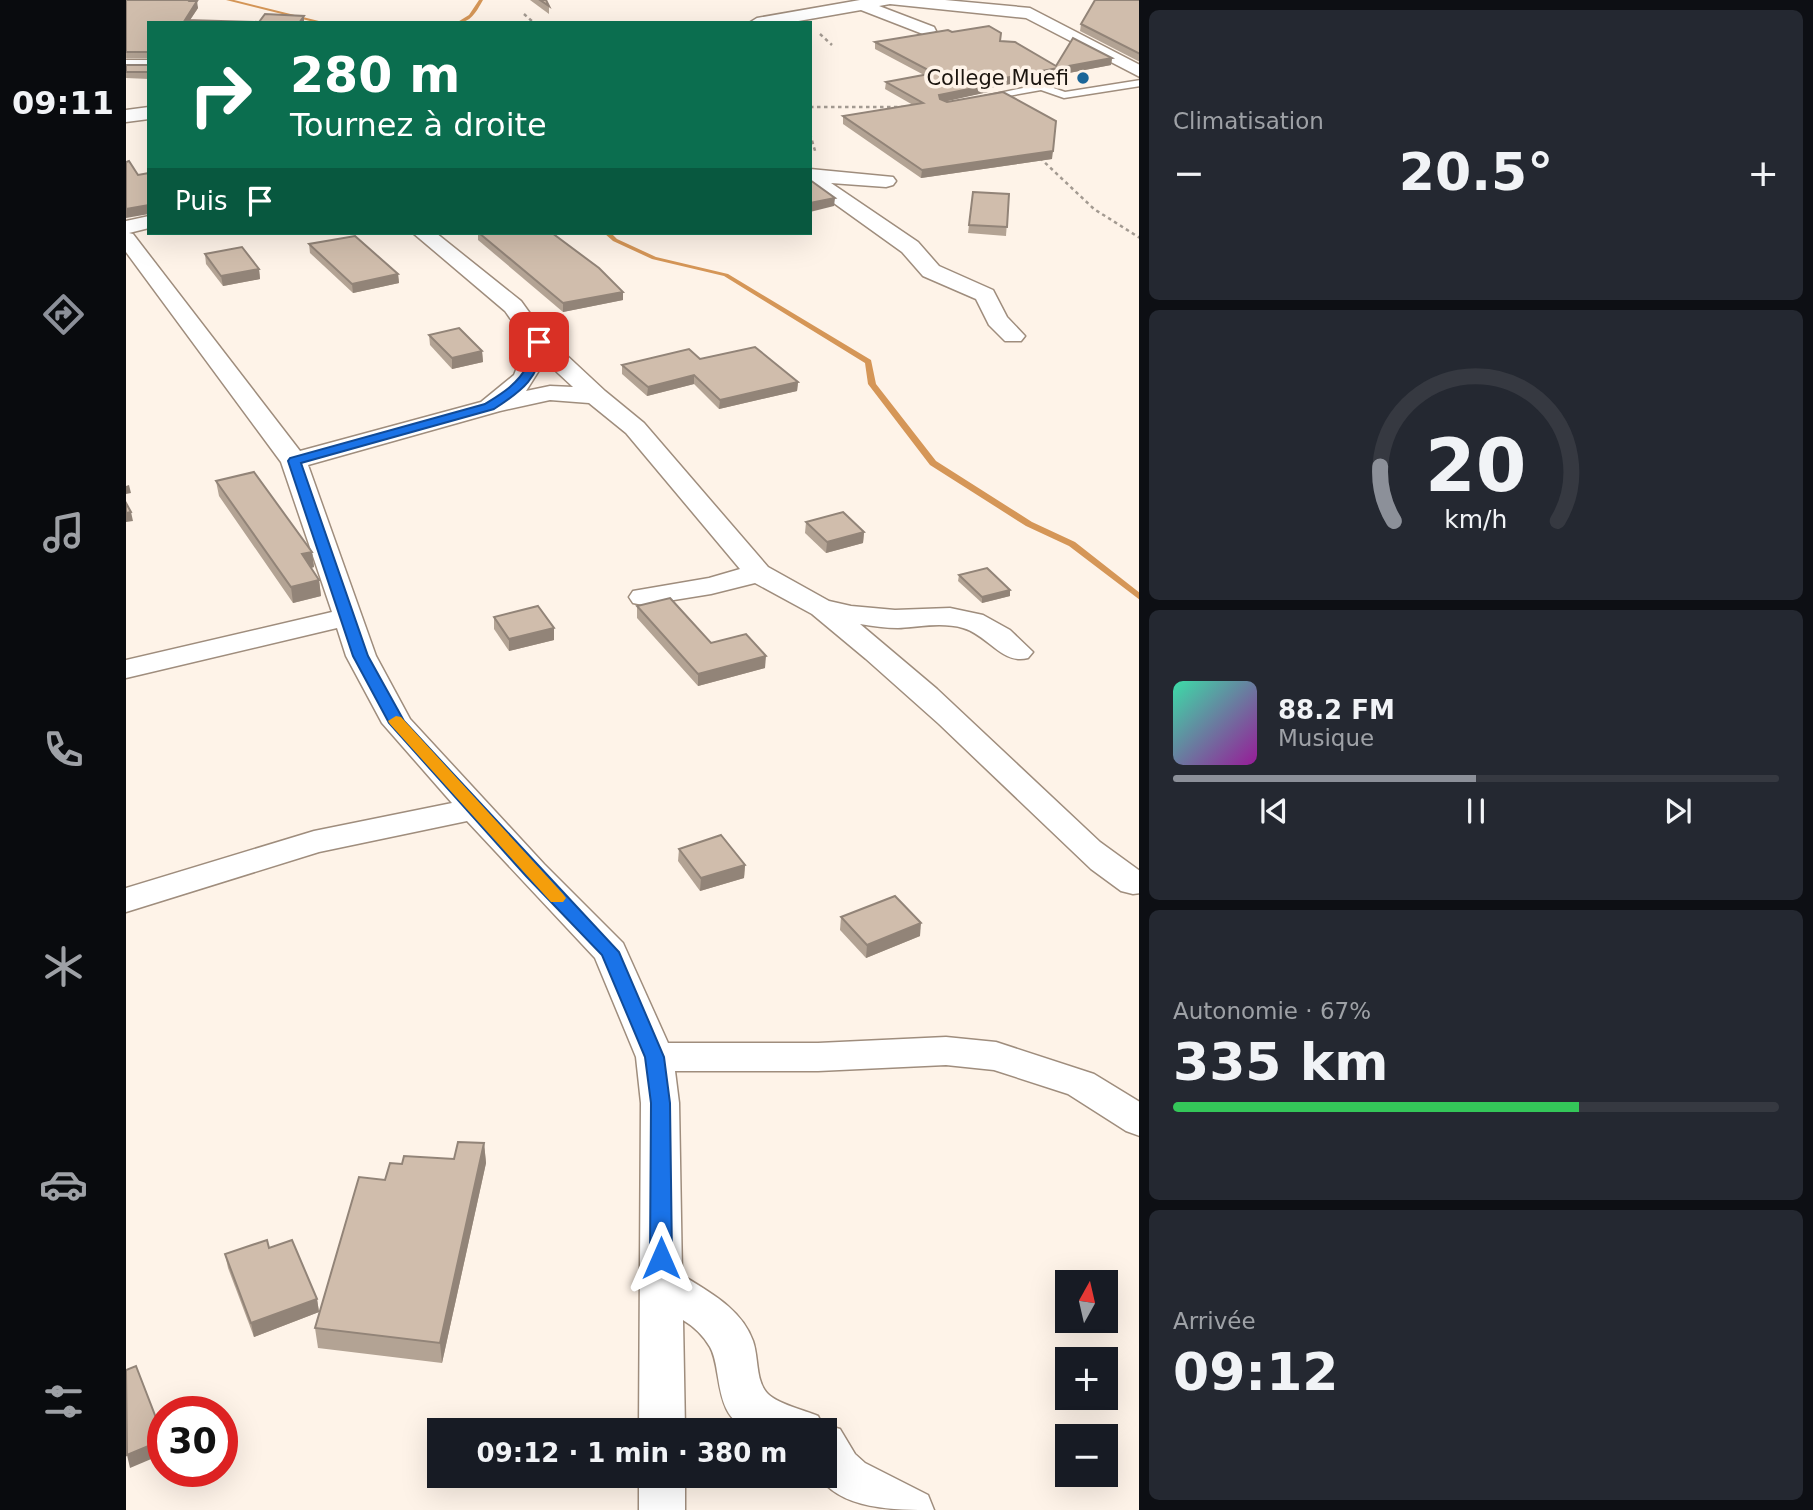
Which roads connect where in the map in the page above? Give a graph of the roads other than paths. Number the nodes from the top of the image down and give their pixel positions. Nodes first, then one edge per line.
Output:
1 (890, 0) edge
2 (853, 2) edge
3 (1026, 7) edge
4 (766, 21) edge
5 (928, 31) edge
6 (126, 65) edge
7 (147, 65) edge
8 (1139, 72) edge
9 (1139, 83) edge
10 (970, 100) edge
11 (147, 113) edge
12 (126, 116) edge
13 (126, 126) edge
14 (147, 127) edge
15 (812, 171) edge
16 (812, 172) edge
17 (886, 181) dead end
18 (147, 222) edge
19 (126, 227) edge
20 (425, 235) edge
21 (126, 238) edge
22 (1013, 336) dead end
23 (539, 342) junction
24 (596, 397) junction
25 (490, 407) junction
26 (294, 461) junction
27 (758, 573) junction
28 (643, 597) dead end
29 (819, 607) junction
30 (348, 617) junction
31 (1018, 652) dead end
32 (126, 669) edge
33 (475, 809) junction
34 (1133, 883) dead end
35 (126, 900) edge
36 (654, 1057) junction
37 (1139, 1121) edge
38 (661, 1284) junction
39 (662, 1418) edge
40 (774, 1418) edge
41 (837, 1465) edge
42 (662, 1488) edge
43 (662, 1510) edge
44 (911, 1510) edge

1 - 2 street
1 - 3 street
2 - 4 street
2 - 5 street
3 - 8 street
6 - 7 street
9 - 10 lane
11 - 12 street
13 - 14 street
15 - 17 street
16 - 22 street
18 - 19 street
20 - 23 street
21 - 26 street
23 - 24 street
23 - 25 street
24 - 25 street
24 - 27 street
25 - 26 street
26 - 30 street
27 - 28 street
27 - 29 street
29 - 31 street
29 - 34 street
30 - 32 street
30 - 33 street
33 - 35 street
33 - 36 street
36 - 37 street
36 - 38 street
38 - 39 street
38 - 40 street
41 - 44 street
42 - 43 street

